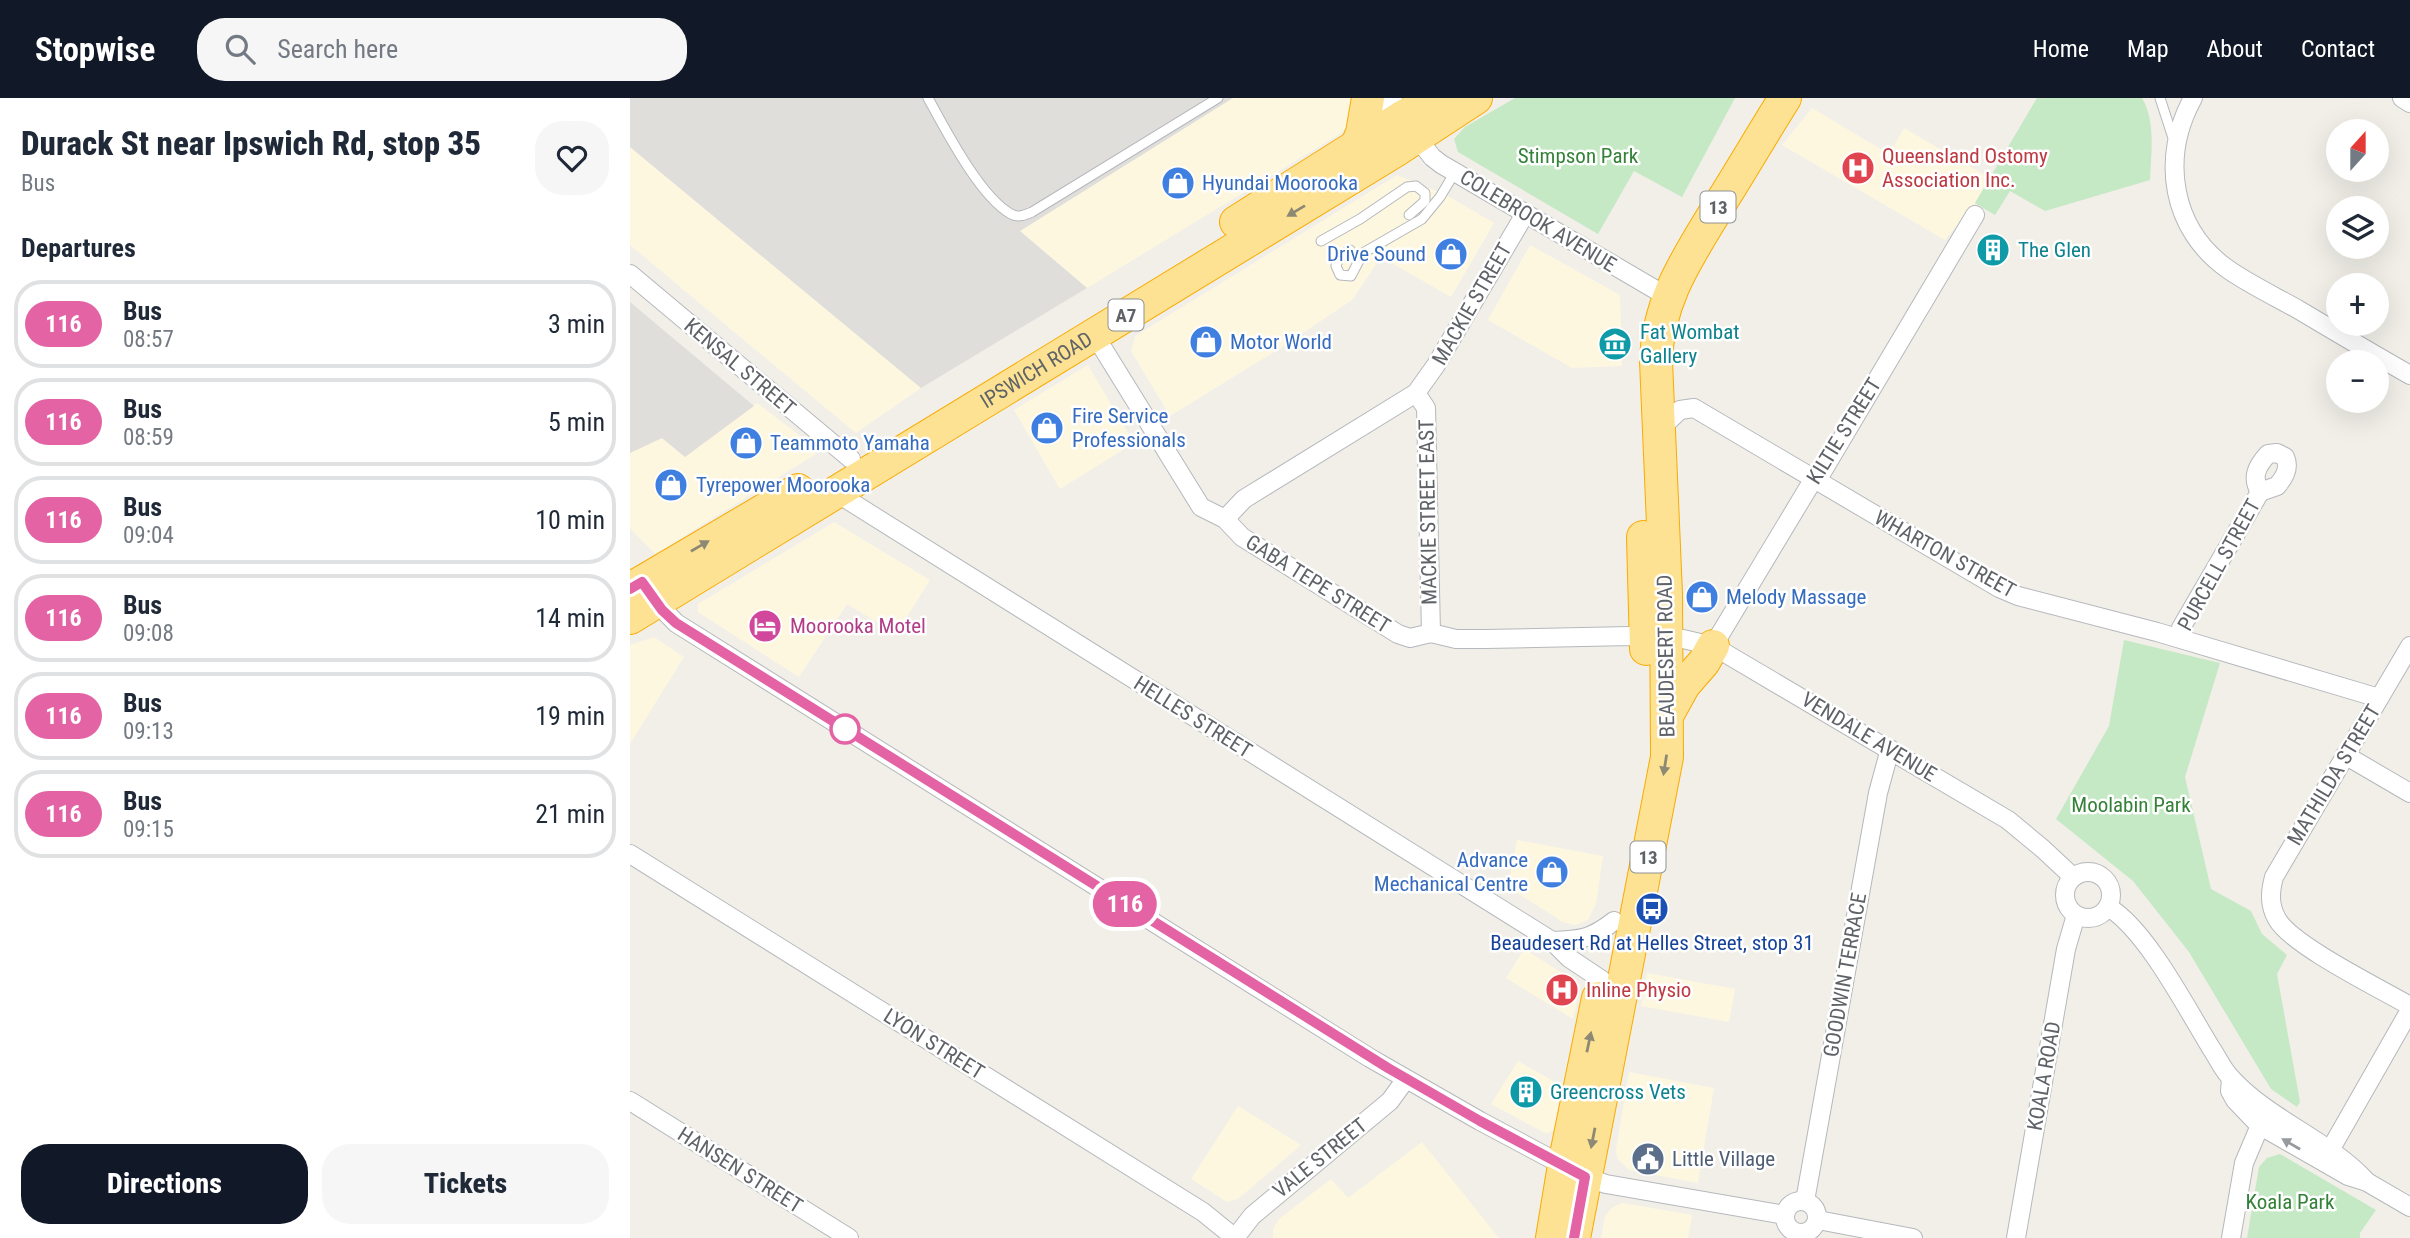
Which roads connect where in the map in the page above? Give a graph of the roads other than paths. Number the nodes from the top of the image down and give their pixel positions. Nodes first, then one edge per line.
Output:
1 (928, 98) edge
2 (1218, 98) edge
3 (1368, 98) edge
4 (1437, 98) edge
5 (1476, 98) edge
6 (1763, 98) edge
7 (1784, 98) edge
8 (2160, 98) edge
9 (2193, 98) edge
10 (2402, 98) edge
11 (2410, 103) edge
12 (1401, 117) edge
13 (2175, 143) junction
14 (1356, 147) junction
15 (1455, 173) junction
16 (1525, 214) junction
17 (1409, 215) dead end
18 (1975, 215) dead end
19 (1321, 241) dead end
20 (1350, 250) dead end
21 (630, 274) edge
22 (1660, 293) junction
23 (1094, 334) junction
24 (2410, 375) edge
25 (1416, 393) junction
26 (1660, 429) junction
27 (851, 459) junction
28 (1815, 480) junction
29 (835, 492) junction
30 (2260, 492) dead end
31 (1225, 519) junction
32 (637, 591) edge
33 (1431, 633) junction
34 (1656, 637) junction
35 (2179, 638) junction
36 (1713, 646) junction
37 (2410, 646) edge
38 (2379, 698) junction
39 (1668, 714) junction
40 (1890, 749) junction
41 (2345, 755) junction
42 (2410, 793) edge
43 (630, 854) edge
44 (2073, 877) junction
45 (2108, 907) junction
46 (2076, 915) junction
47 (1614, 921) junction
48 (1552, 941) junction
49 (1602, 980) junction
50 (2410, 1008) edge
51 (1406, 1079) junction
52 (630, 1101) edge
53 (2263, 1117) junction
54 (2327, 1157) junction
55 (1574, 1171) junction
56 (1805, 1201) junction
57 (2410, 1207) edge
58 (1785, 1215) junction
59 (1818, 1220) junction
60 (1798, 1236) edge
61 (849, 1238) edge
62 (1235, 1238) edge
63 (1552, 1238) edge
64 (1574, 1238) edge
65 (1913, 1238) edge
66 (2016, 1238) edge
67 (2231, 1238) edge

1 - 2 lane
3 - 14 highway
4 - 12 highway, IPSWICH ROAD / A7
5 - 12 highway, IPSWICH ROAD / A7
6 - 22 highway, BEAUDESERT ROAD / 13
7 - 22 highway, BEAUDESERT ROAD / 13
8 - 13 lane
9 - 13 street
10 - 11 street
12 - 14 highway, IPSWICH ROAD / A7
12 - 15 street, COLEBROOK AVENUE
12 -> 23 highway, IPSWICH ROAD / A7
13 - 24 street
14 - 27 highway, IPSWICH ROAD / A7
15 - 16 street, COLEBROOK AVENUE
15 - 20 lane
16 - 22 street, COLEBROOK AVENUE
16 - 25 street, MACKIE STREET
17 - 19 lane
18 - 28 street, KILTIE STREET
21 - 27 street, KENSAL STREET
22 - 26 highway, BEAUDESERT ROAD / 13
22 - 34 highway, BEAUDESERT ROAD / 13
23 - 29 highway, IPSWICH ROAD / A7
23 - 31 street, GABA TEPE STREET
25 - 31 street
25 - 33 street, MACKIE STREET EAST
26 - 28 street, WHARTON STREET
26 - 34 highway, BEAUDESERT ROAD / 13
32 -> 27 highway, IPSWICH ROAD / A7
28 - 35 street, WHARTON STREET
28 - 36 street, KILTIE STREET
29 - 32 highway, IPSWICH ROAD / A7
29 - 48 street, HELLES STREET
30 - 35 street, PURCELL STREET
31 - 33 street, GABA TEPE STREET
32 - 51 street
33 - 34 street, GABA TEPE STREET
34 - 36 street, VENDALE AVENUE
34 - 39 highway, BEAUDESERT ROAD / 13
34 - 47 highway, BEAUDESERT ROAD / 13
35 - 38 street, WHARTON STREET
36 - 39 highway
36 - 40 street, VENDALE AVENUE
37 - 38 street, MATHILDA STREET
38 - 41 street, MATHILDA STREET
39 -> 55 highway, BEAUDESERT ROAD / 13
40 - 44 street, VENDALE AVENUE
40 - 56 street, GOODWIN TERRACE
41 - 42 street
41 - 50 street, MATHILDA STREET
43 - 62 street, LYON STREET
44 - 45 street
44 - 46 street
45 - 46 street
45 - 53 street
46 - 66 street, KOALA ROAD
47 - 48 street
47 - 49 highway, BEAUDESERT ROAD / 13
48 - 49 street, HELLES STREET
55 -> 49 highway, BEAUDESERT ROAD / 13
50 - 54 street
51 - 55 street
51 - 62 street, VALE STREET
52 - 61 street, HANSEN STREET
53 - 54 street
53 - 67 street
54 - 57 street
55 - 58 street
55 - 63 highway, BEAUDESERT ROAD / 13
55 - 64 highway, BEAUDESERT ROAD / 13
56 - 58 street
56 - 59 street
58 - 60 street
59 - 60 street
59 - 65 street

